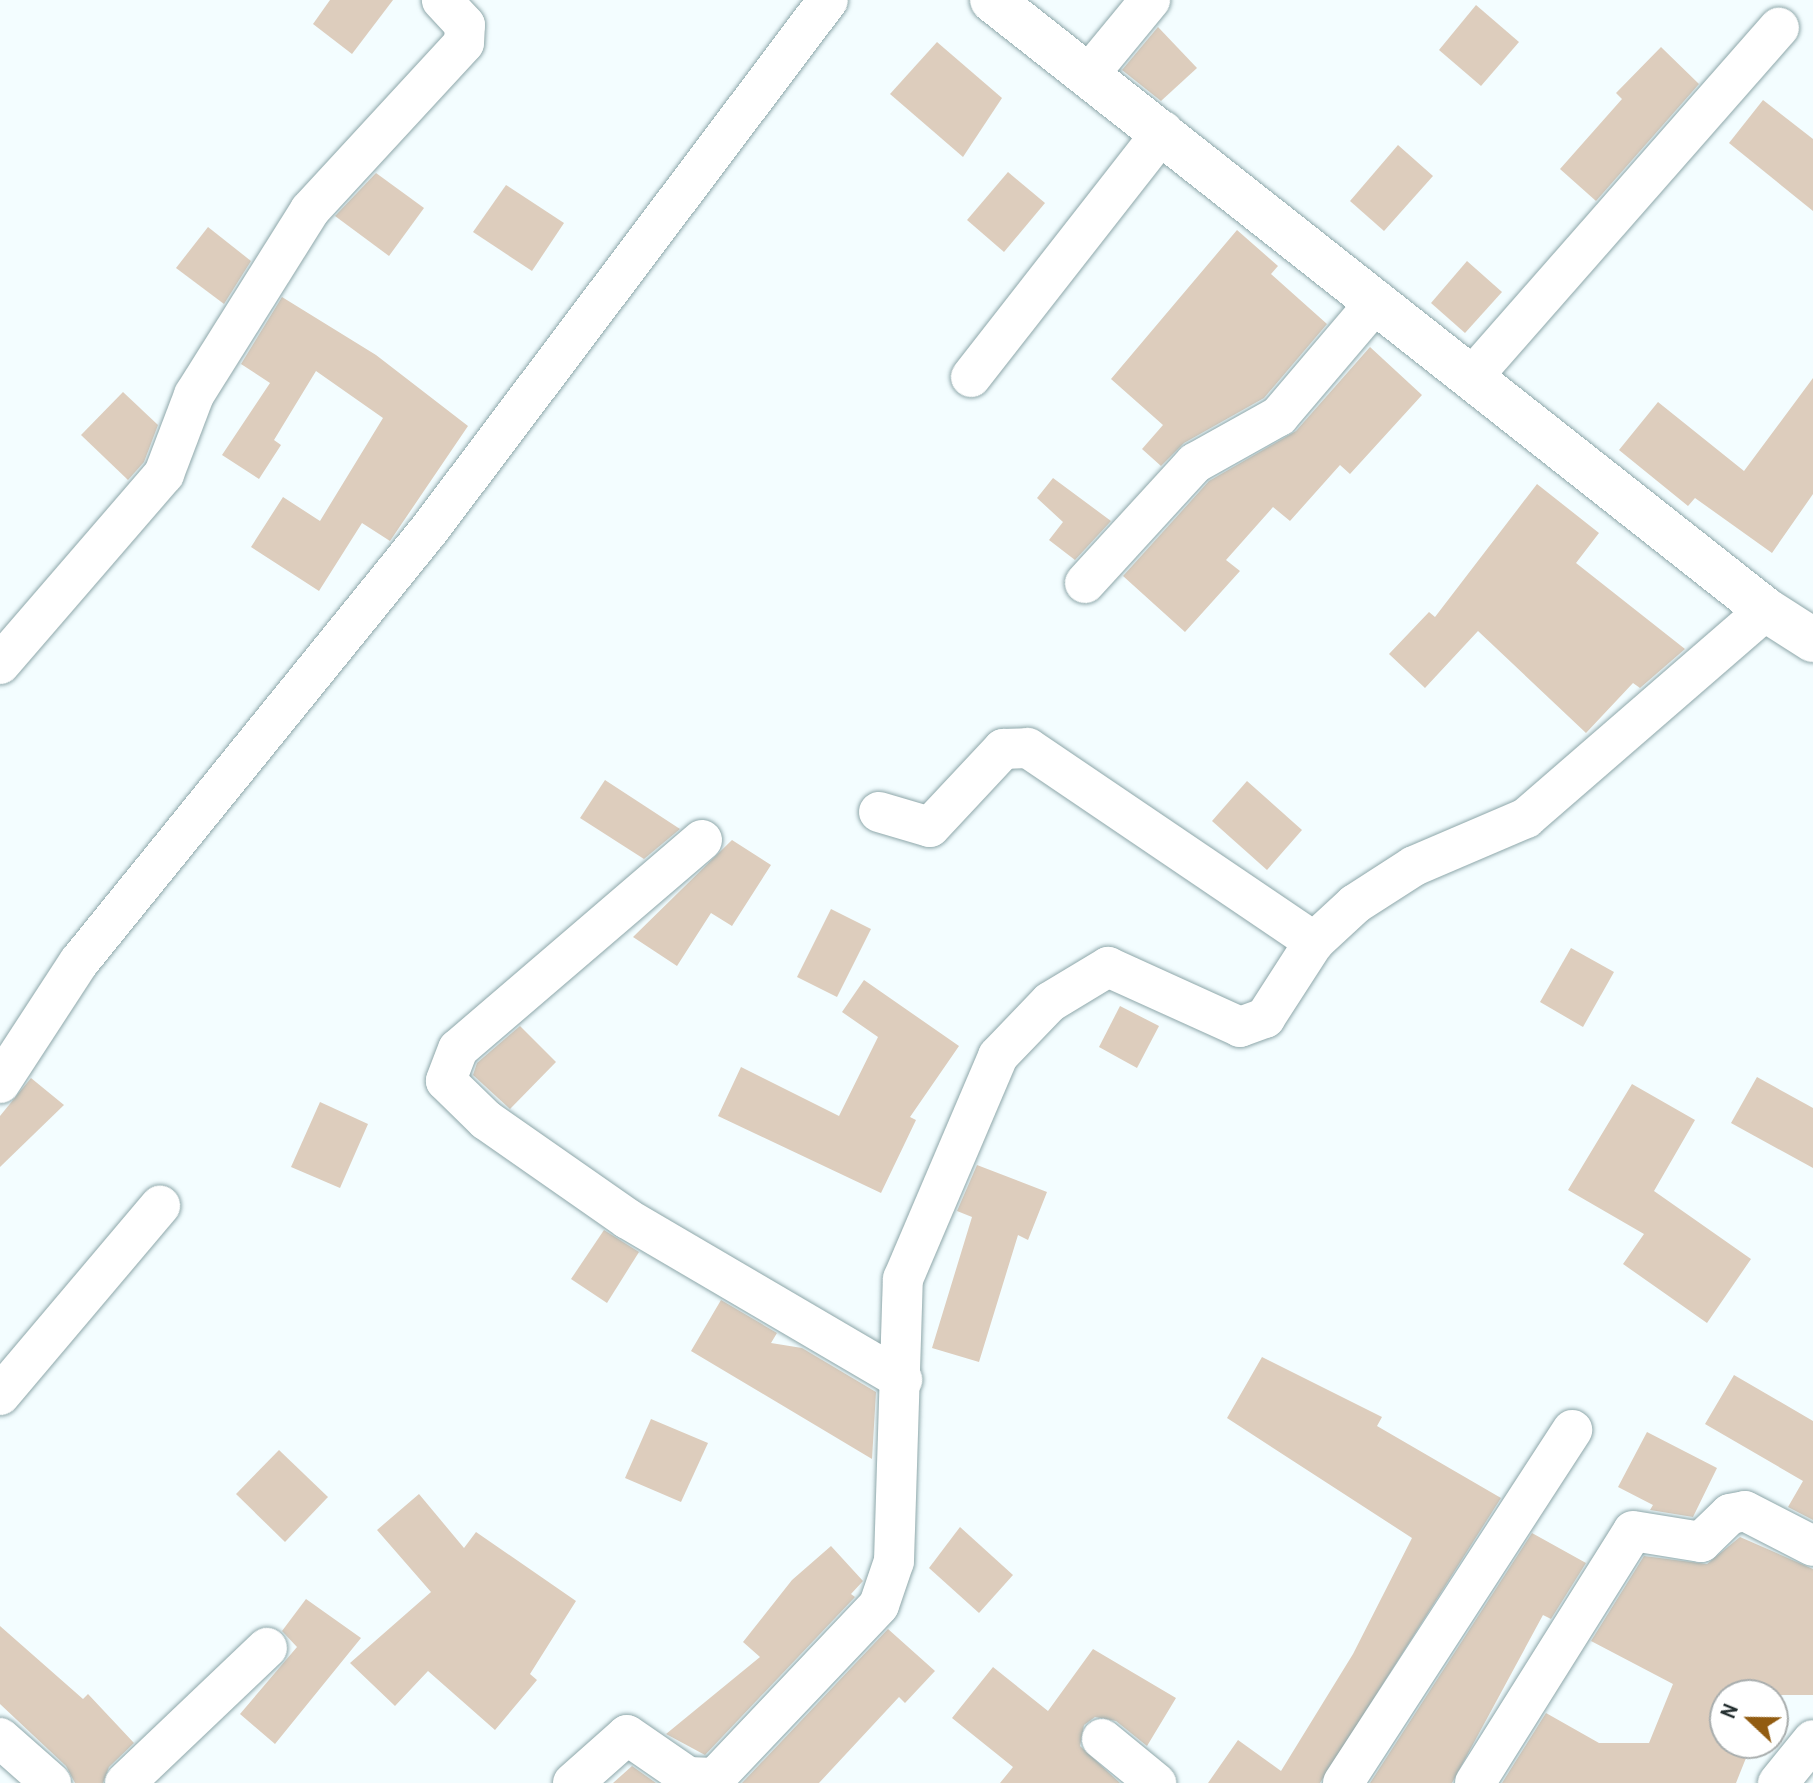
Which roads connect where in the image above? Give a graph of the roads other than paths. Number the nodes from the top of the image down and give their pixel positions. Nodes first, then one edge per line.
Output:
1 (442, 0) edge
2 (828, 0) edge
3 (992, 0) edge
4 (1150, 0) edge
5 (1779, 28) dead end
6 (1089, 74) junction
7 (1163, 131) junction
8 (1377, 301) junction
9 (971, 377) dead end
10 (1472, 377) junction
11 (1085, 583) dead end
12 (1766, 610) junction
13 (1813, 640) edge
14 (0, 664) edge
15 (879, 812) dead end
16 (702, 840) dead end
17 (1314, 942) junction
18 (0, 1083) edge
19 (160, 1206) dead end
20 (902, 1380) junction
21 (0, 1395) edge
22 (1572, 1430) dead end
23 (1813, 1546) edge
24 (267, 1648) dead end
25 (0, 1738) edge
26 (1102, 1739) dead end
27 (1813, 1740) edge
28 (51, 1783) edge
29 (125, 1783) edge
30 (573, 1783) edge
31 (1156, 1783) edge
32 (1343, 1783) edge
33 (1475, 1783) edge
34 (1778, 1783) edge

1 - 14 street
2 - 18 street
3 - 6 street
4 - 6 street
5 - 10 street
6 - 7 street
7 - 8 street
7 - 9 street
8 - 10 street
8 - 11 street
10 - 12 street
12 - 13 street
12 - 17 street
15 - 17 street
16 - 20 street
17 - 20 street
19 - 21 street
20 - 30 street
22 - 32 street
23 - 33 street
24 - 29 street
25 - 28 street
26 - 31 street
27 - 34 street

